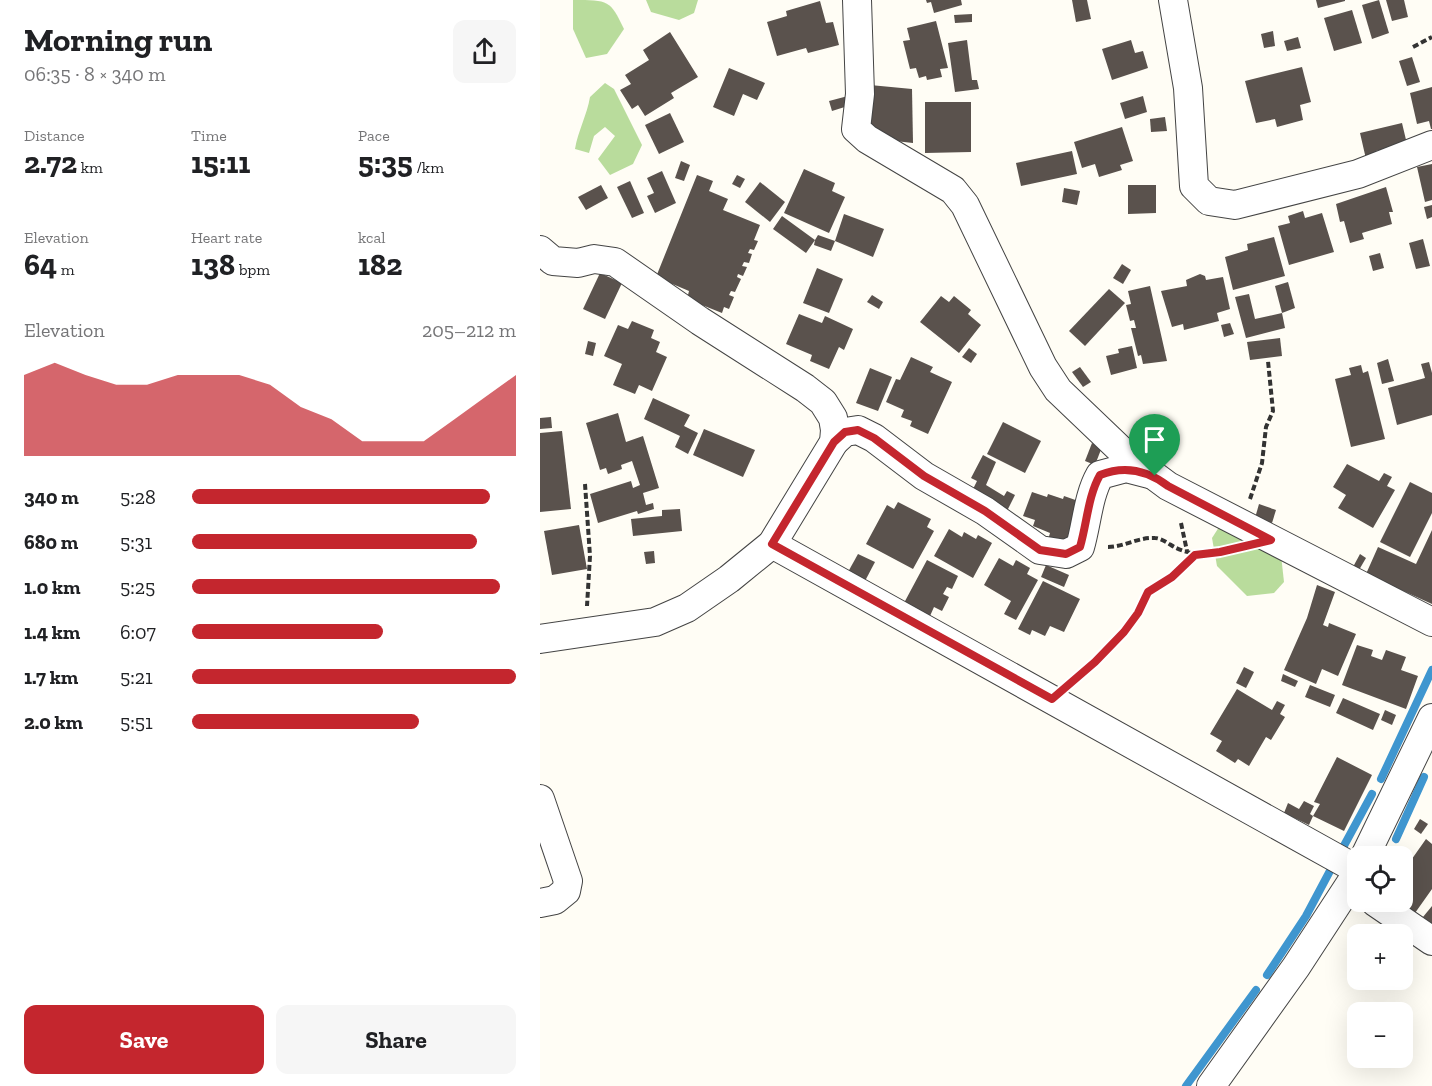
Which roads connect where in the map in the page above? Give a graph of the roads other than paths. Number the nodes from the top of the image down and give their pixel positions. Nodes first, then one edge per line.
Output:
1 (857, 0) edge
2 (1173, 0) edge
3 (1432, 145) edge
4 (540, 250) edge
5 (834, 442) junction
6 (1155, 476) junction
7 (772, 544) junction
8 (1432, 622) edge
9 (540, 639) edge
10 (1432, 718) edge
11 (540, 799) edge
12 (1370, 846) edge
13 (1347, 874) edge
14 (1347, 892) edge
15 (540, 903) edge
16 (1390, 912) edge
17 (1432, 941) edge
18 (1211, 1086) edge

1 - 6 street
2 - 3 street
4 - 5 street
5 - 6 street
5 - 7 street
6 - 8 street
7 - 9 street
7 - 13 street
10 - 12 street
11 - 15 street
14 - 18 street
16 - 17 street

